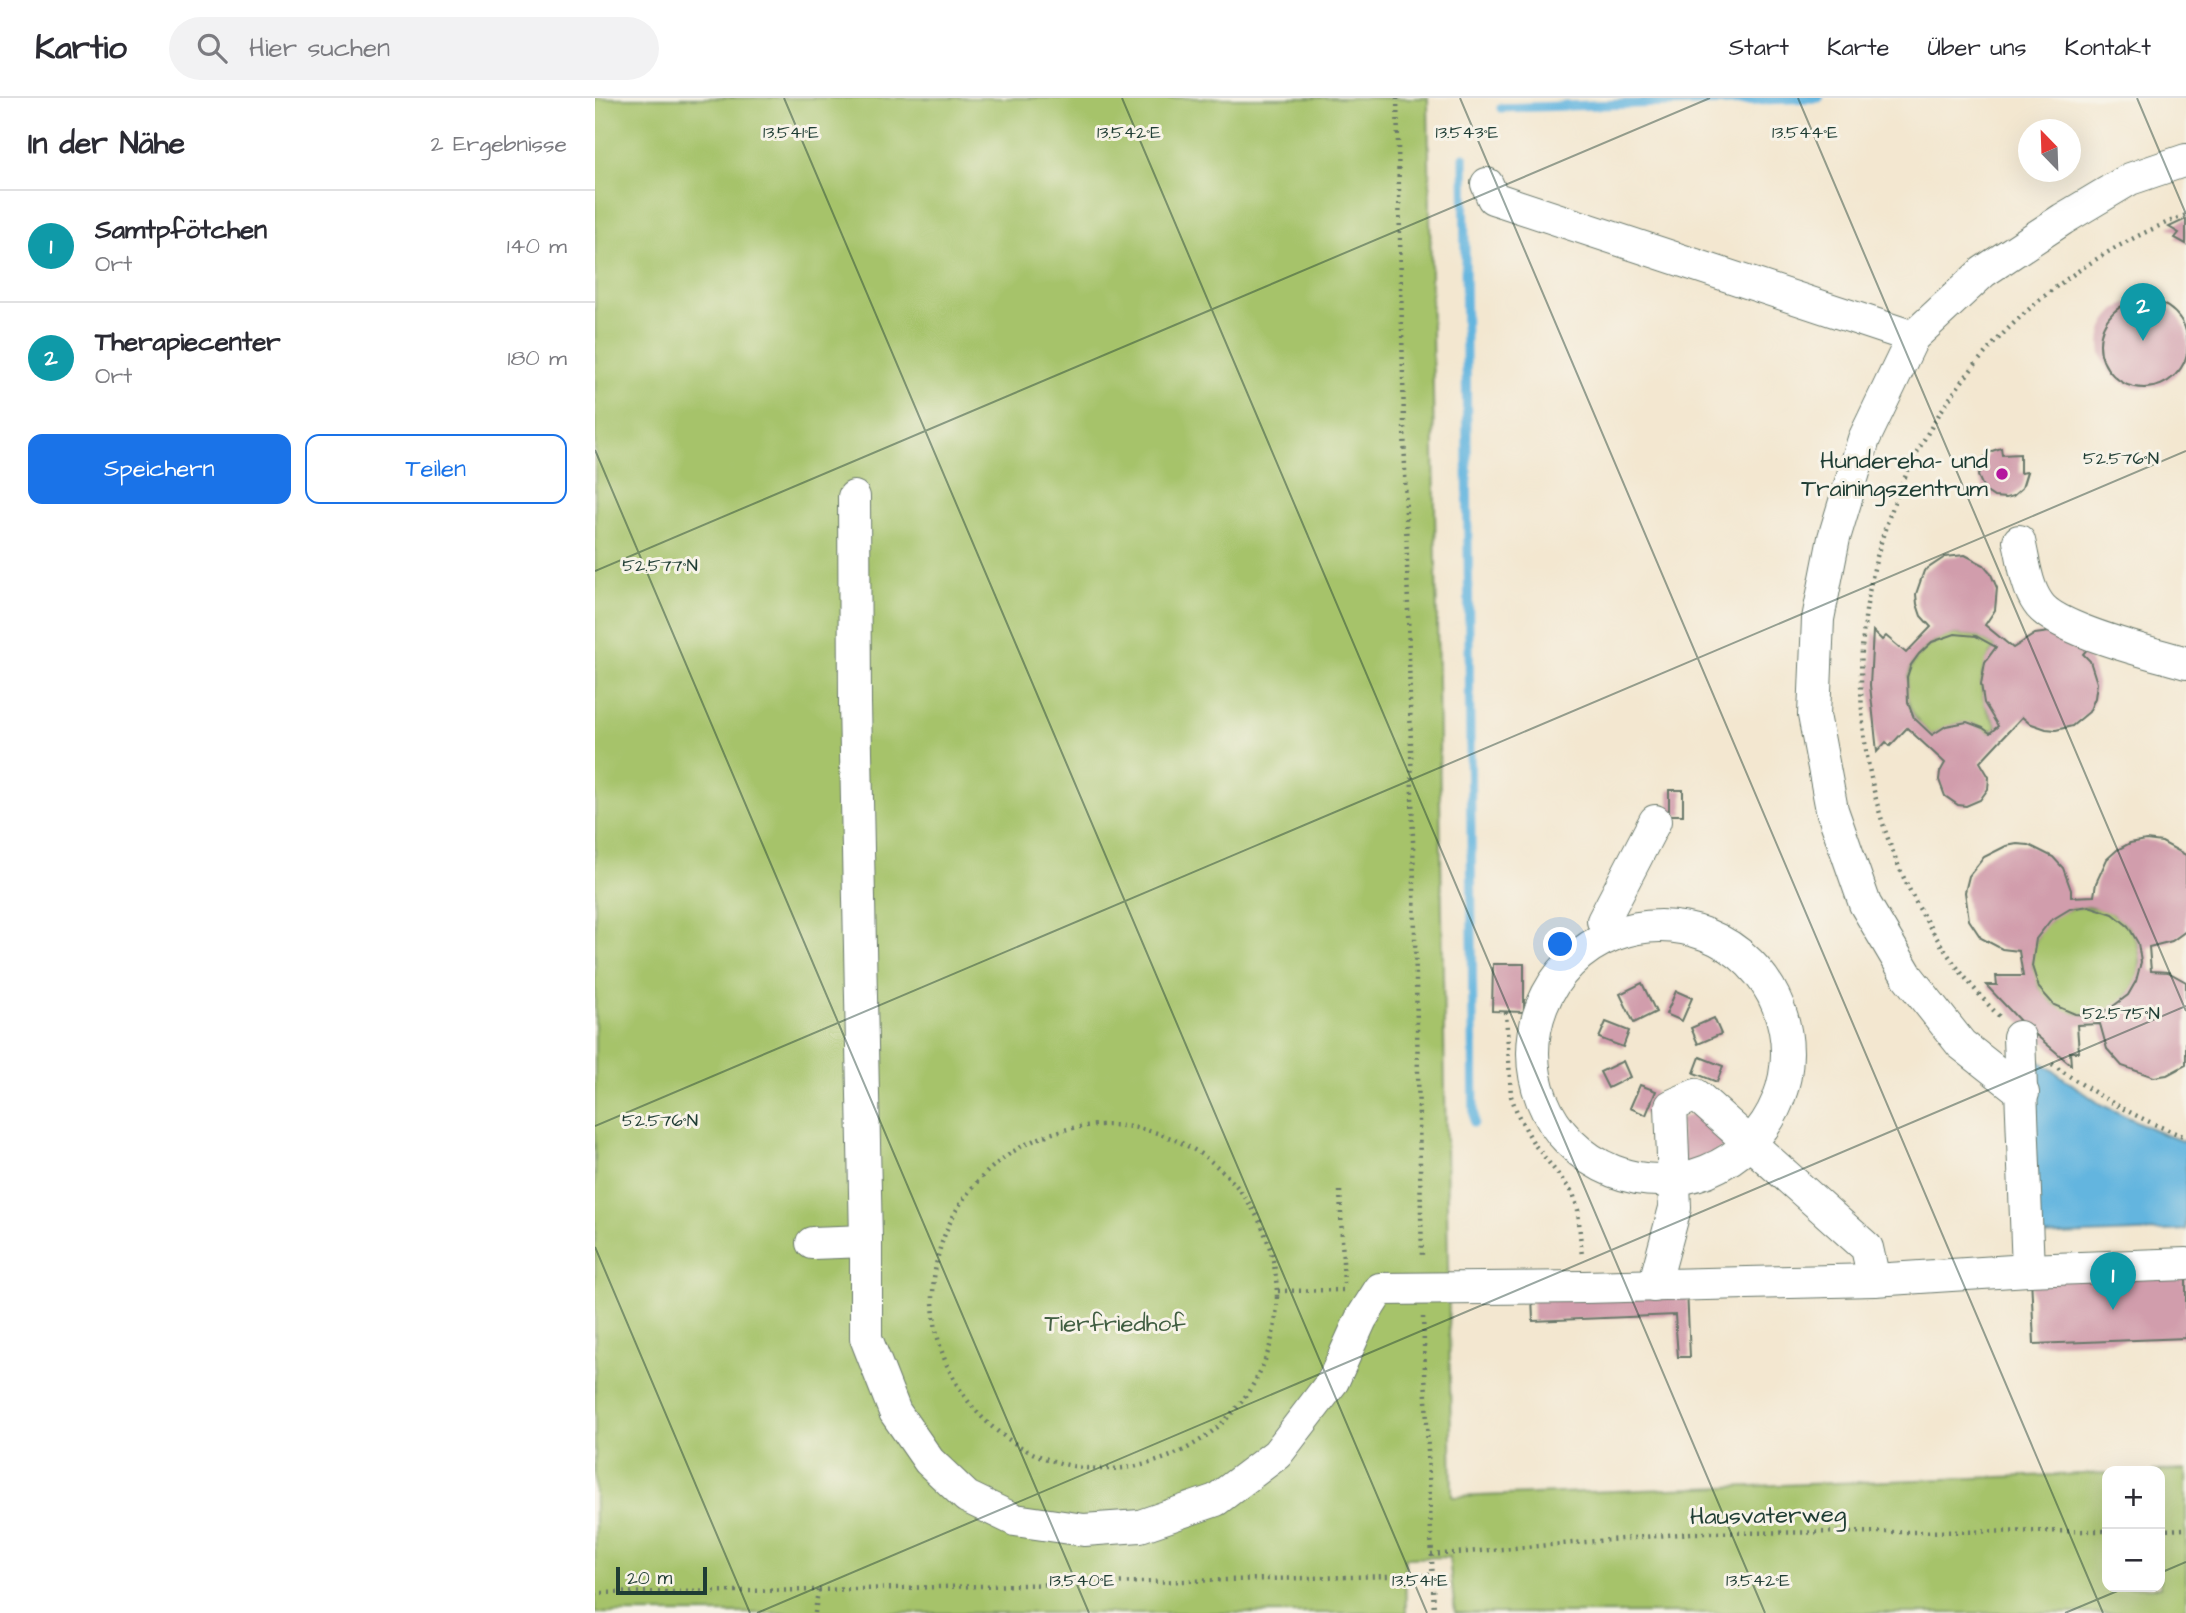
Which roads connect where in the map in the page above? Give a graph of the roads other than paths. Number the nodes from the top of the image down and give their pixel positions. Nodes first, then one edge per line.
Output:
1 (2186, 160) edge
2 (1487, 184) dead end
3 (1913, 337) junction
4 (854, 497) dead end
5 (2019, 541) dead end
6 (2186, 663) edge
7 (1655, 821) dead end
8 (1609, 936) junction
9 (2019, 1037) road end
10 (2023, 1093) junction
11 (1750, 1143) junction
12 (1674, 1179) junction
13 (866, 1241) junction
14 (811, 1243) dead end
15 (2186, 1264) edge
16 (2028, 1270) junction
17 (1874, 1280) junction
18 (1654, 1286) junction

1 - 3 lane
2 - 3 lane
3 - 10 lane
4 - 13 lane
5 - 6 lane
7 - 8 lane
8 - 11 lane
8 - 12 lane
9 - 10 lane
10 - 16 lane
11 - 12 lane
11 - 12 lane
11 - 17 lane
12 - 18 lane
13 - 14 lane
13 - 18 lane
15 - 16 lane
16 - 17 lane
17 - 18 lane

